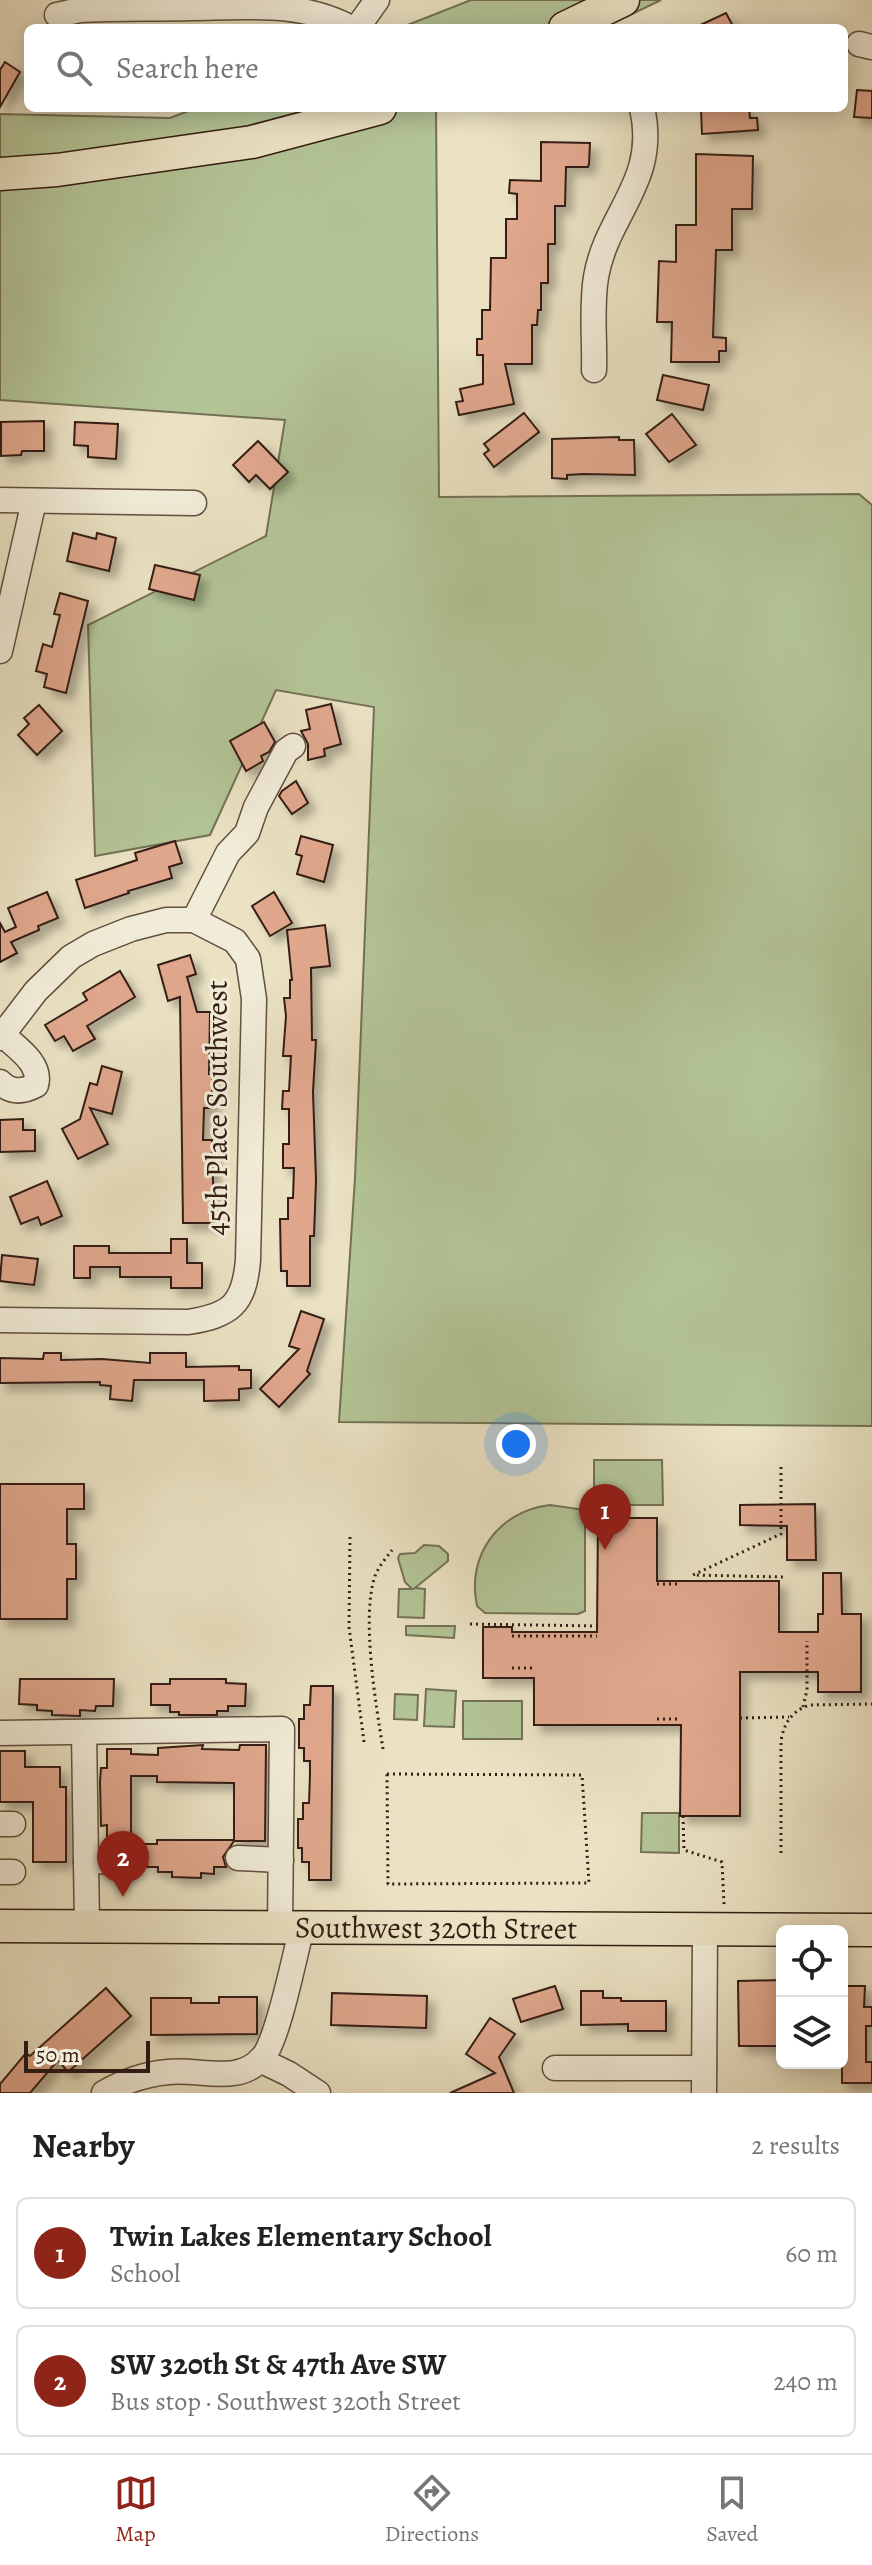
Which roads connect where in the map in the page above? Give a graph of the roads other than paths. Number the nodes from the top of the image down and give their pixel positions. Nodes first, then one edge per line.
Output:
1 (377, 0) edge
2 (611, 13) edge
3 (57, 15) dead end
4 (343, 24) edge
5 (360, 24) edge
6 (577, 24) edge
7 (351, 112) edge
8 (643, 112) edge
9 (308, 118) edge
10 (0, 174) edge
11 (594, 370) dead end
12 (0, 500) edge
13 (34, 501) junction
14 (194, 503) dead end
15 (0, 651) edge
16 (293, 746) dead end
17 (194, 920) junction
18 (1, 1036) edge
19 (0, 1082) edge
20 (0, 1320) edge
21 (84, 1732) junction
22 (0, 1733) edge
23 (238, 1858) dead end
24 (134, 1860) dead end
25 (281, 1860) junction
26 (86, 1862) junction
27 (0, 1926) edge
28 (87, 1926) junction
29 (291, 1927) junction
30 (715, 1929) junction
31 (872, 1930) edge
32 (260, 2060) junction
33 (555, 2068) dead end
34 (704, 2068) junction
35 (104, 2093) edge
36 (318, 2093) edge
37 (704, 2093) edge

1 - 5 street
2 - 6 main road
3 - 4 street
7 - 9 main road
8 - 11 street
9 - 10 main road
12 - 13 street
13 - 14 street
13 - 15 street
16 - 17 street
17 - 18 street, 45th Place Southwest
17 - 20 street, 45th Place Southwest
18 - 19 street
21 - 22 street
21 - 25 street
21 - 26 street
23 - 25 street
24 - 26 street
25 - 29 street
26 - 28 street
27 - 28 main road, Southwest 320th Street
28 - 29 main road, Southwest 320th Street
29 - 30 main road, Southwest 320th Street
29 - 32 street
30 - 31 main road, Southwest 320th Street
30 - 34 street
32 - 35 street
32 - 36 street
33 - 34 street
34 - 37 street

